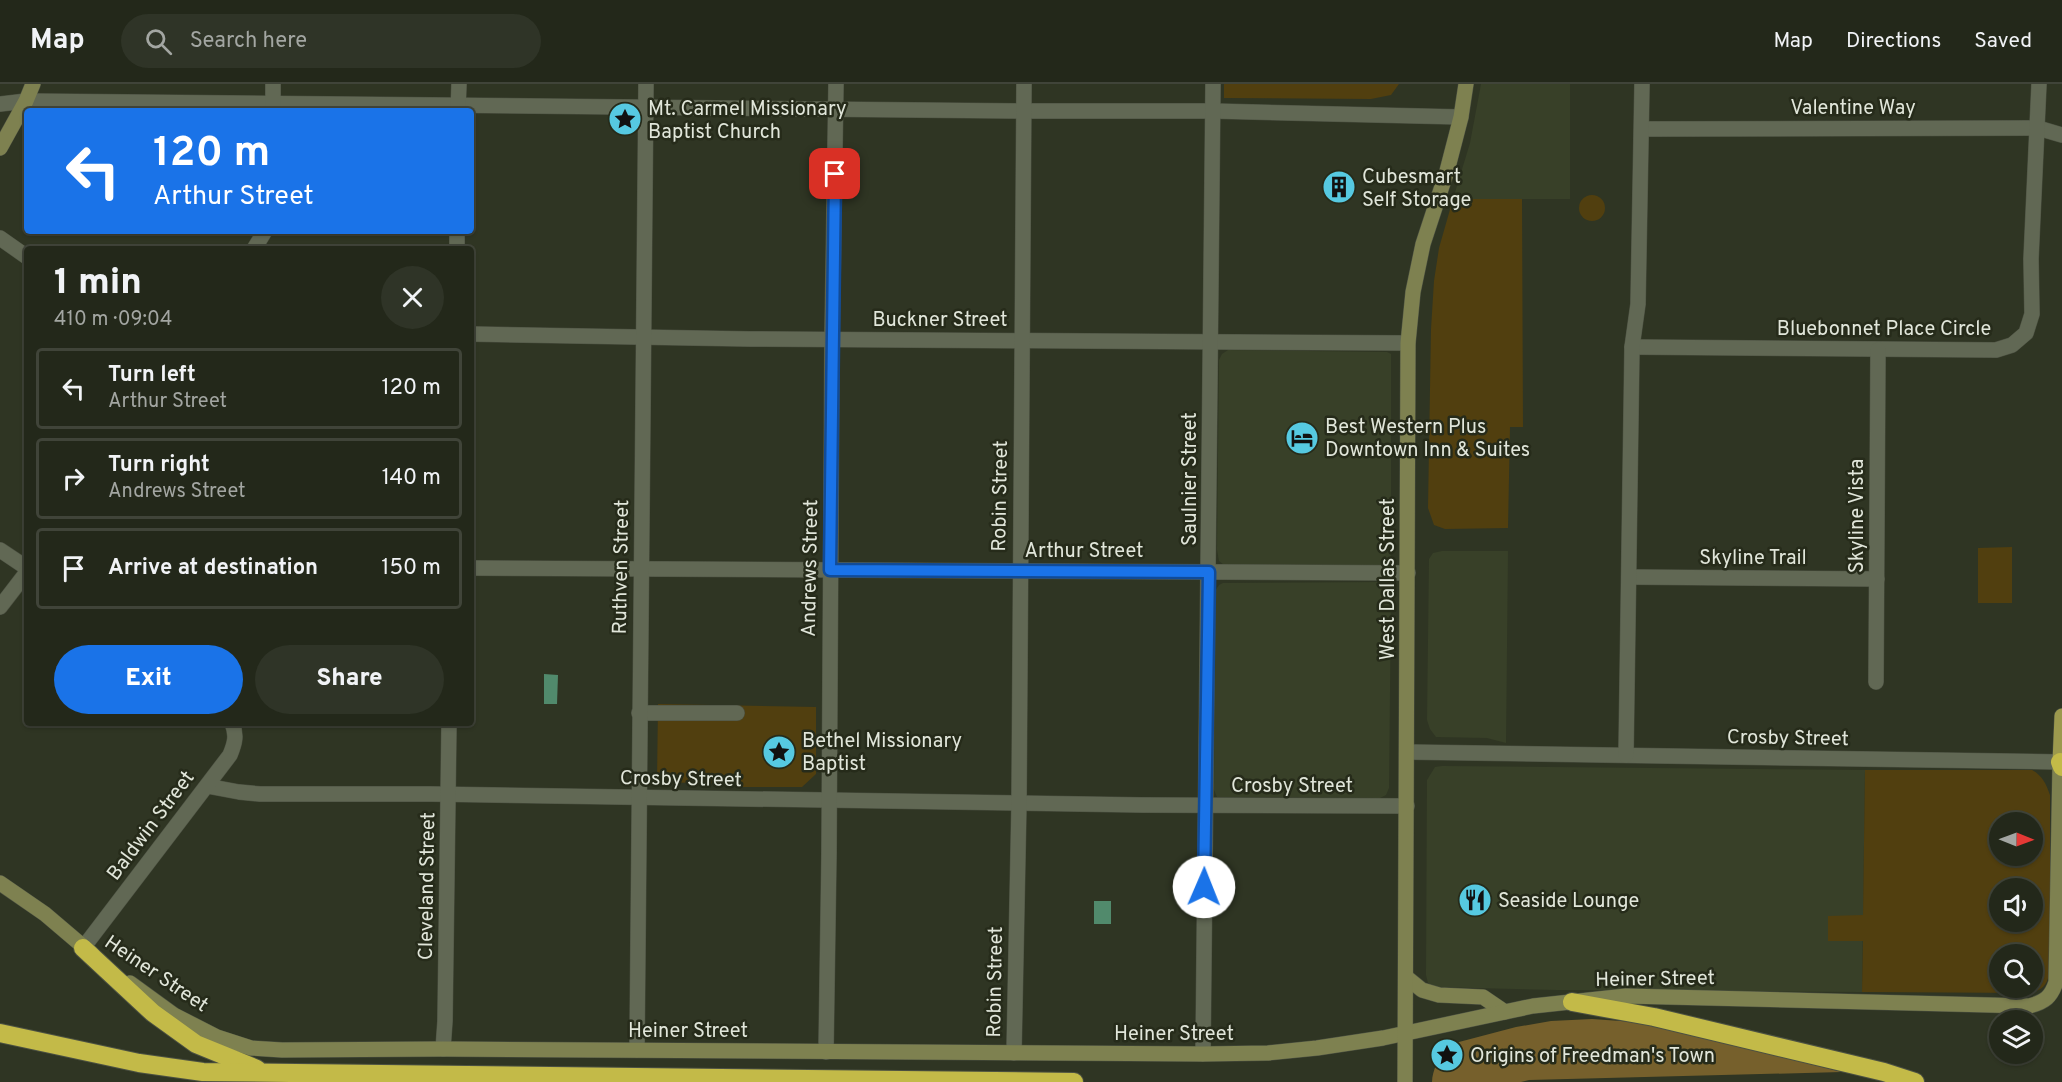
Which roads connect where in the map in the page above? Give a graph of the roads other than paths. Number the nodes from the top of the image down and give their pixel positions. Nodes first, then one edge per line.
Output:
1 (33, 84) edge
2 (273, 84) edge
3 (459, 84) edge
4 (646, 84) edge
5 (836, 84) edge
6 (1024, 84) edge
7 (1213, 84) edge
8 (1466, 84) edge
9 (1642, 84) edge
10 (2039, 84) edge
11 (26, 101) junction
12 (0, 104) edge
13 (646, 106) junction
14 (273, 107) edge
15 (458, 108) edge
16 (836, 108) junction
17 (1023, 111) junction
18 (1213, 111) junction
19 (1461, 117) junction
20 (2038, 128) junction
21 (1643, 129) junction
22 (2062, 135) edge
23 (0, 147) edge
24 (0, 238) edge
25 (24, 255) edge
26 (474, 334) edge
27 (643, 337) junction
28 (832, 339) junction
29 (1022, 340) junction
30 (1210, 341) junction
31 (1408, 343) junction
32 (1632, 347) junction
33 (1878, 350) junction
34 (0, 550) edge
35 (474, 568) edge
36 (24, 569) edge
37 (640, 569) junction
38 (830, 570) junction
39 (1020, 571) junction
40 (1209, 572) junction
41 (1408, 573) junction
42 (24, 575) edge
43 (1629, 577) junction
44 (1876, 579) junction
45 (0, 607) edge
46 (1876, 682) dead end
47 (639, 713) junction
48 (737, 713) dead end
49 (2062, 716) edge
50 (233, 726) edge
51 (449, 726) edge
52 (1407, 752) junction
53 (1626, 756) junction
54 (2061, 765) edge
55 (207, 786) junction
56 (448, 794) junction
57 (638, 798) junction
58 (829, 801) junction
59 (1019, 803) junction
60 (1205, 806) junction
61 (1407, 806) junction
62 (0, 883) edge
63 (83, 948) junction
64 (1406, 977) junction
65 (1572, 1002) junction
66 (1505, 1012) junction
67 (0, 1033) edge
68 (1406, 1033) junction
69 (443, 1049) junction
70 (637, 1050) junction
71 (826, 1052) junction
72 (1014, 1053) junction
73 (1203, 1054) junction
74 (270, 1074) junction
75 (835, 1081) edge
76 (1074, 1082) edge
77 (1405, 1082) edge
78 (1915, 1082) edge

1 - 11 main road
2 - 14 street
3 - 15 street
4 - 13 street, Ruthven Street
5 - 16 street, Andrews Street
6 - 17 street, Robin Street
7 - 18 street, Saulnier Street
8 - 19 main road, West Dallas Street
9 - 21 street
10 - 20 street, Bluebonnet Place Circle
11 - 12 street
11 - 14 street
11 - 23 main road
13 - 15 street
13 - 16 street
13 - 27 street, Ruthven Street
14 - 15 street
16 - 17 street
16 - 28 street, Andrews Street
17 - 18 street
17 - 29 street, Robin Street
18 - 19 street
18 - 30 street, Saulnier Street
19 - 31 main road, West Dallas Street
20 - 21 street, Valentine Way
20 - 22 street, Valentine Way
20 - 33 street, Bluebonnet Place Circle
21 - 32 street
24 - 25 street
26 - 27 street, Buckner Street
27 - 28 street, Buckner Street
27 - 37 street, Ruthven Street
28 - 29 street, Buckner Street
28 - 38 street, Andrews Street
29 - 30 street, Buckner Street
29 - 39 street, Robin Street
30 - 31 street, Buckner Street
30 - 40 street, Saulnier Street
31 - 41 main road, West Dallas Street
32 - 33 street, Bluebonnet Place Circle
32 - 43 street
33 - 44 street, Skyline Vista
34 - 36 street
35 - 37 street, Arthur Street
37 - 38 street, Arthur Street
37 - 47 street, Ruthven Street
38 - 39 street, Arthur Street
38 - 58 street, Andrews Street
39 - 40 street, Arthur Street
39 - 59 street, Robin Street
40 - 41 street, Arthur Street
40 - 60 street, Saulnier Street
41 - 52 main road, West Dallas Street
42 - 45 street
43 - 44 street, Skyline Trail
43 - 53 street
44 - 46 street, Skyline Vista
47 - 48 street
47 - 57 street, Ruthven Street
49 - 54 main road
50 - 55 street, Baldwin Street
51 - 56 street, Cleveland Street
52 - 53 street, Crosby Street
52 - 61 main road, West Dallas Street
53 - 54 street, Crosby Street
54 - 65 main road, Heiner Street
55 - 56 street, Crosby Street
55 - 63 street, Baldwin Street
56 - 57 street, Crosby Street
56 - 69 street, Cleveland Street
57 - 58 street, Crosby Street
57 - 70 street, Ruthven Street
58 - 59 street, Crosby Street
58 - 71 street, Andrews Street
59 - 60 street, Crosby Street
59 - 72 street, Robin Street
60 - 61 street, Crosby Street
60 - 73 street, Saulnier Street
61 - 64 main road, West Dallas Street
62 - 63 main road, Heiner Street
63 - 69 main road, Heiner Street
63 - 74 highway
64 - 66 main road
64 - 68 main road, West Dallas Street
65 - 66 main road, Heiner Street
65 - 78 highway
66 - 68 main road, Heiner Street
67 - 74 highway
68 - 73 main road, Heiner Street
68 - 77 main road, West Dallas Street
69 - 70 main road, Heiner Street
70 - 71 main road, Heiner Street
71 - 72 main road, Heiner Street
72 - 73 main road, Heiner Street
74 - 75 highway
75 - 76 highway

